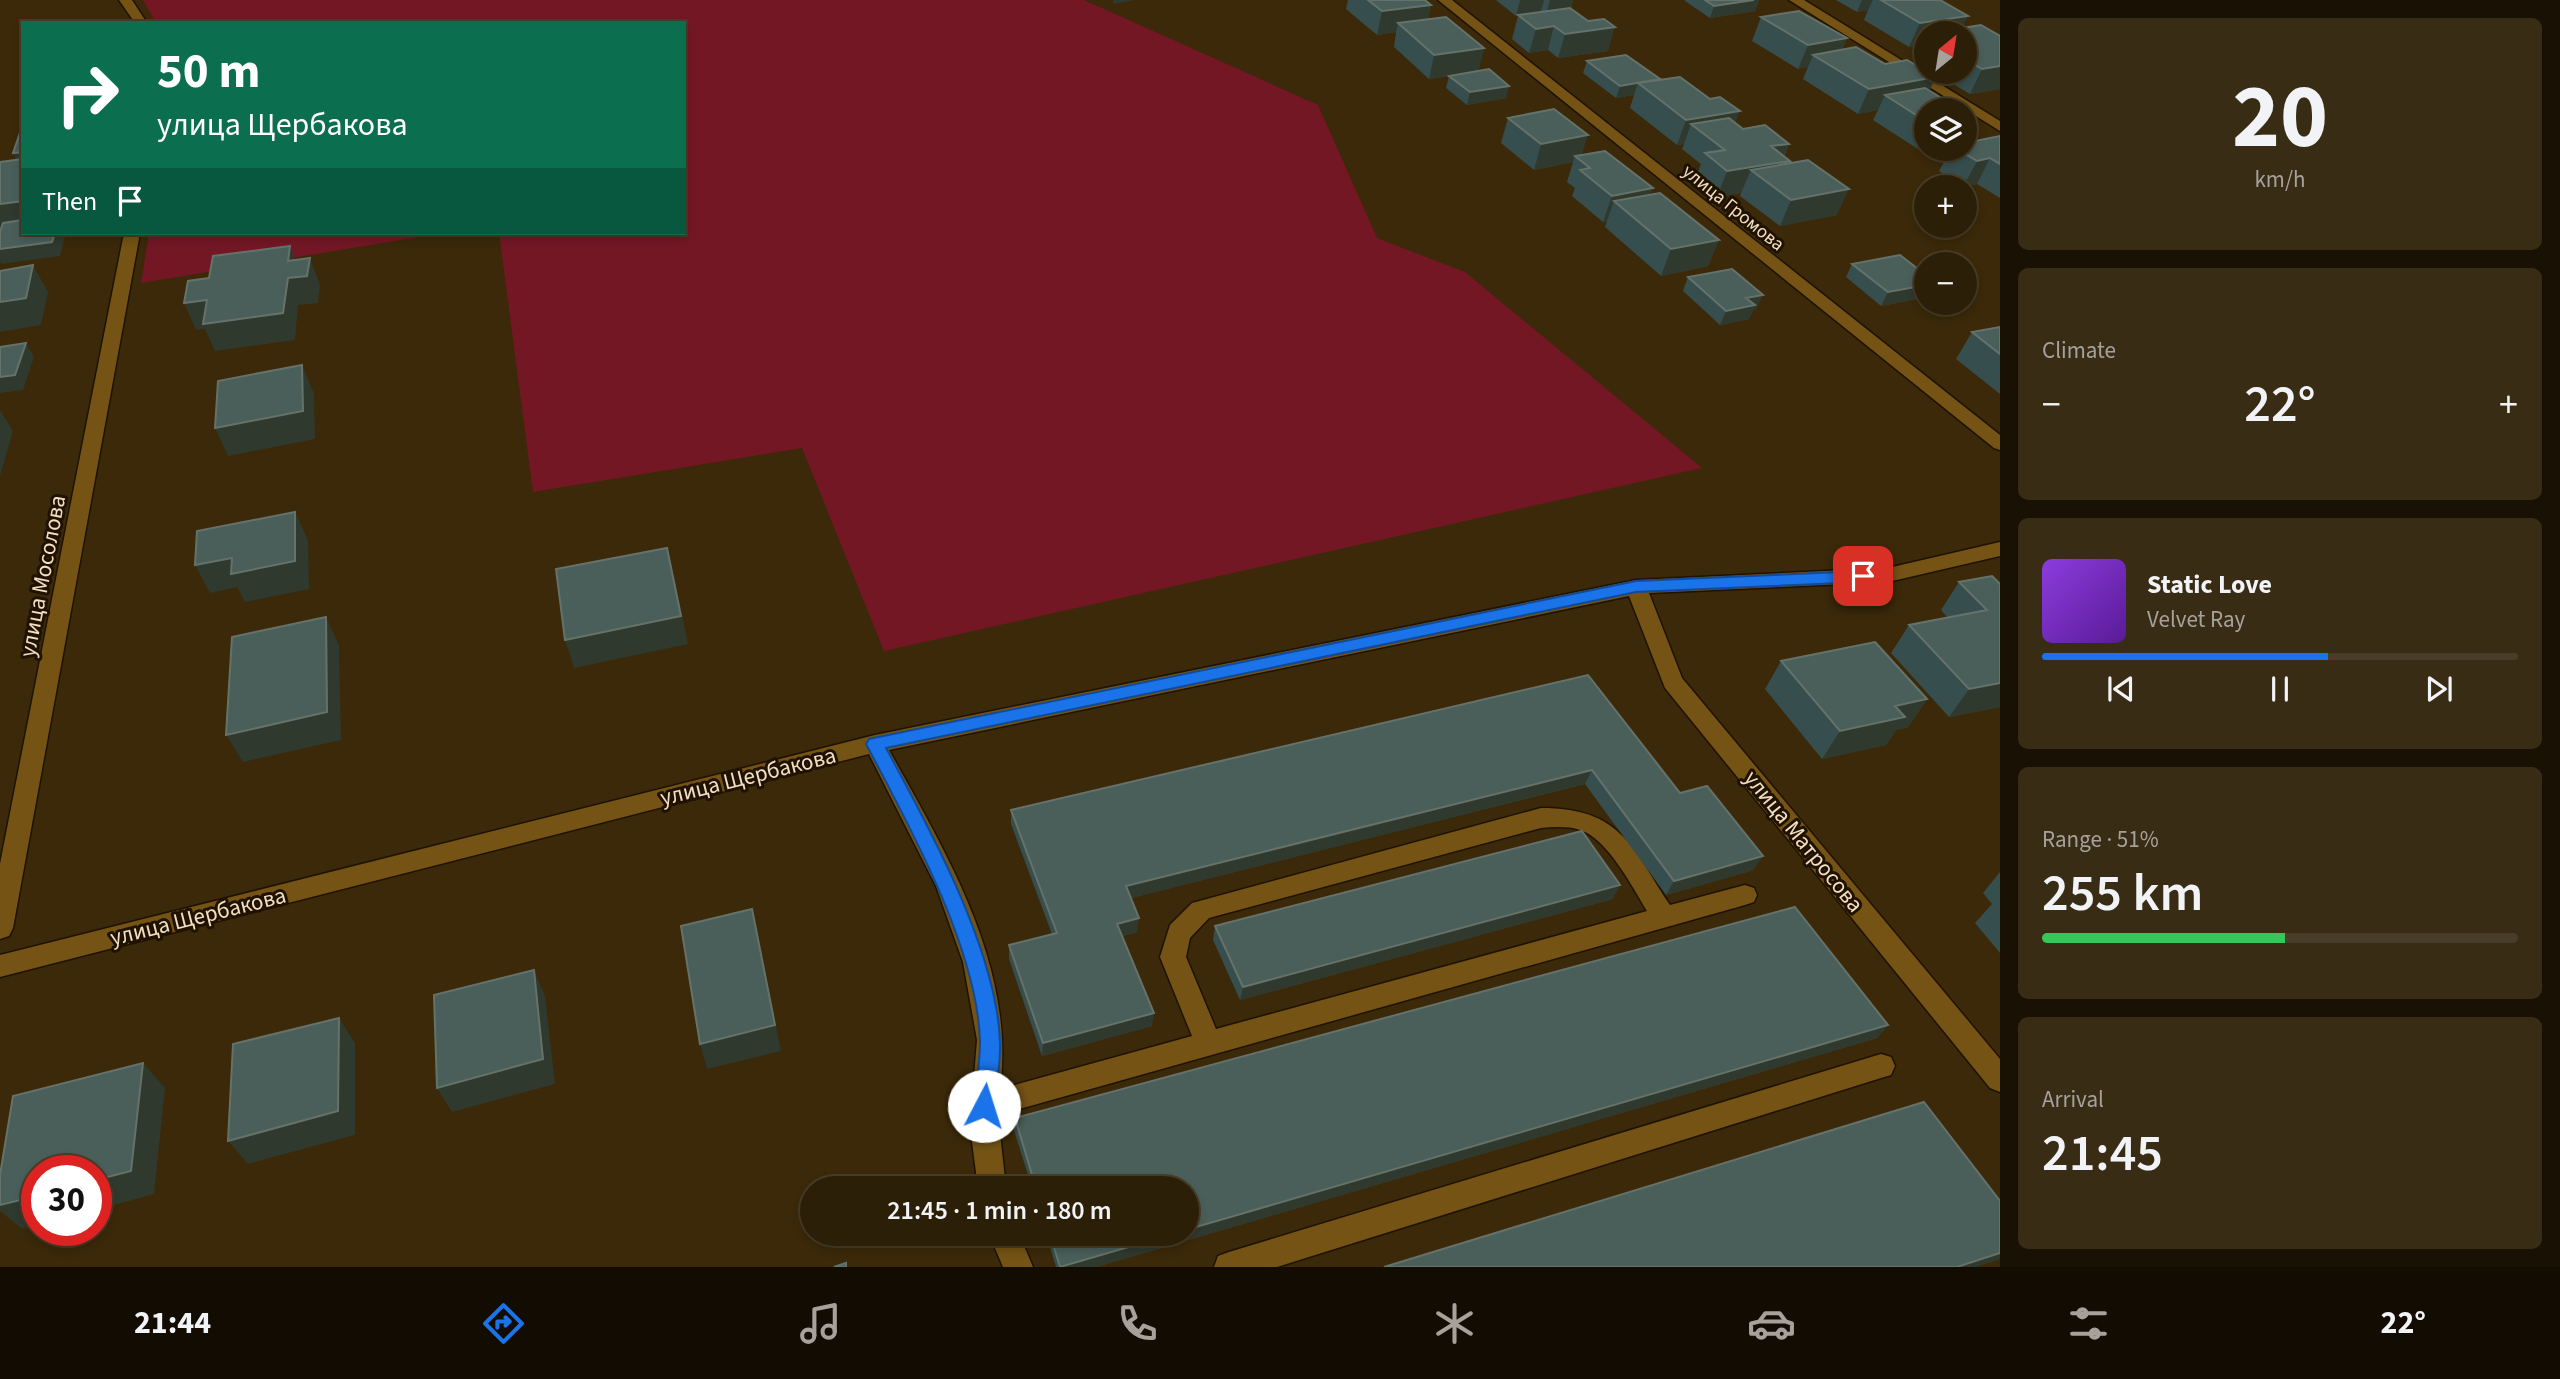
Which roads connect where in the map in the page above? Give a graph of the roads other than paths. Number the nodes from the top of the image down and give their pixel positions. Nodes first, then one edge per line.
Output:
1 (125, 0) edge
2 (1444, 0) edge
3 (1794, 0) edge
4 (140, 21) edge
5 (2000, 127) edge
6 (132, 235) edge
7 (2000, 444) edge
8 (2000, 549) edge
9 (1636, 587) junction
10 (875, 744) junction
11 (1745, 895) dead end
12 (1664, 917) junction
13 (0, 928) edge
14 (0, 966) edge
15 (1209, 1044) junction
16 (1881, 1066) dead end
17 (2000, 1079) edge
18 (984, 1106) junction
19 (989, 1176) edge
20 (1009, 1246) edge
21 (1018, 1267) edge
22 (1229, 1267) edge

1 - 4 street
2 - 7 street, улица Громова
3 - 5 street
6 - 13 street, улица Мосолова
8 - 9 street, улица Щербакова
9 - 10 street, улица Щербакова
9 - 17 street, улица Матросова
10 - 14 street, улица Щербакова
10 - 18 street
11 - 12 street
12 - 15 street
12 - 15 street
15 - 18 street
16 - 22 street
18 - 19 street
20 - 21 street

